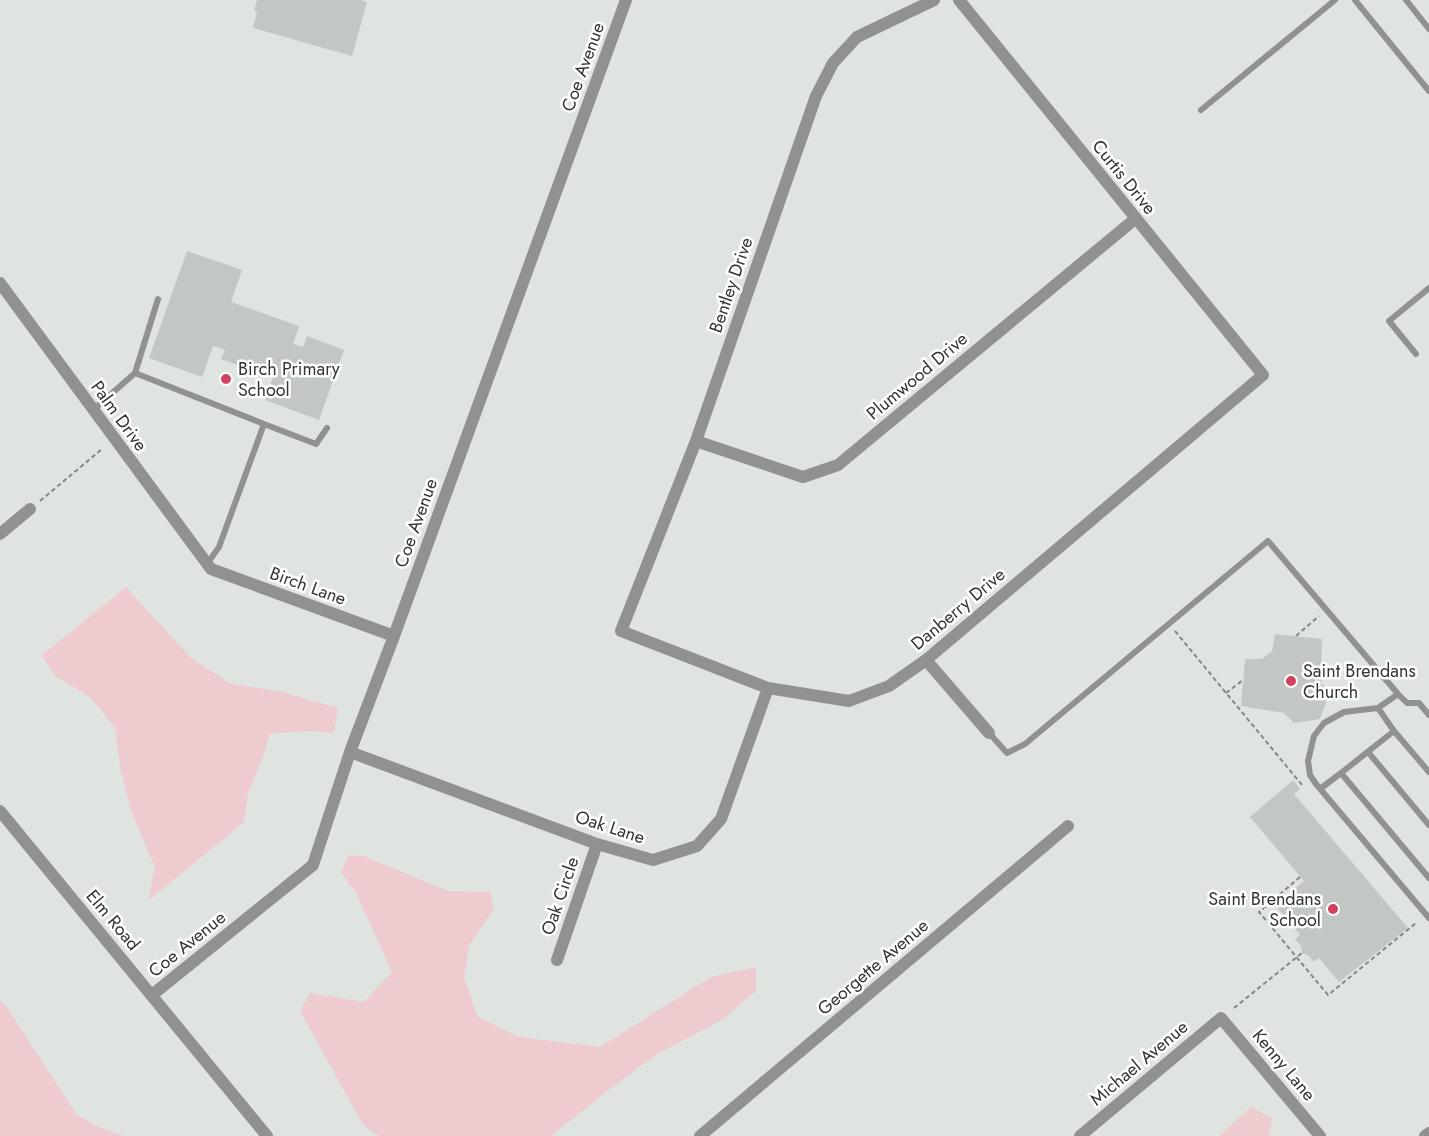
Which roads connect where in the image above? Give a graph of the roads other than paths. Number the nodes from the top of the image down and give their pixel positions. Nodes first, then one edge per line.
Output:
1 (626, 0) edge
2 (934, 0) edge
3 (959, 0) edge
4 (1335, 0) edge
5 (1355, 0) edge
6 (1406, 0) edge
7 (1429, 29) edge
8 (1429, 90) edge
9 (1201, 110) dead end
10 (1135, 219) junction
11 (0, 283) edge
12 (1429, 288) edge
13 (158, 299) dead end
14 (1416, 354) dead end
15 (135, 373) junction
16 (1263, 375) joint
17 (93, 410) junction
18 (264, 424) junction
19 (327, 428) dead end
20 (696, 441) junction
21 (30, 509) road end
22 (0, 534) edge
23 (209, 567) junction
24 (621, 631) joint
25 (394, 636) junction
26 (926, 660) junction
27 (768, 688) junction
28 (1398, 694) junction
29 (1378, 708) junction
30 (1429, 715) edge
31 (1394, 731) junction
32 (989, 733) joint
33 (350, 752) junction
34 (1368, 752) junction
35 (1341, 772) junction
36 (1429, 772) edge
37 (1320, 789) junction
38 (0, 811) edge
39 (1429, 825) edge
40 (1068, 826) dead end
41 (597, 844) junction
42 (1429, 878) edge
43 (1429, 918) edge
44 (557, 960) dead end
45 (152, 995) junction
46 (1221, 1018) joint
47 (1429, 1133) edge
48 (267, 1136) edge
49 (700, 1136) edge
50 (1080, 1136) edge
51 (1320, 1136) edge
52 (1425, 1136) edge

1 - 25 street, Coe Avenue
2 - 20 street, Bentley Drive
3 - 10 street, Curtis Drive
4 - 9 lane
5 - 8 lane
6 - 7 lane
10 - 16 street, Curtis Drive
10 - 20 street, Plumwood Drive
11 - 17 street, Palm Drive
12 - 14 lane
13 - 15 lane
15 - 17 lane
15 - 18 lane
16 - 26 street, Danberry Drive
17 - 23 street, Palm Drive
18 - 19 lane
18 - 23 lane
20 - 24 street, Bentley Drive
21 - 22 street
23 - 25 street, Birch Lane
24 - 27 street, Danberry Drive
25 - 33 street, Coe Avenue
26 - 27 street, Danberry Drive
26 - 32 street
27 - 41 street, Oak Lane
28 - 29 lane
28 - 30 lane
28 - 32 lane
29 - 31 lane
29 - 37 lane
31 - 34 lane
31 - 36 lane
33 - 41 street, Oak Lane
33 - 45 street, Coe Avenue
34 - 35 lane
34 - 39 lane
35 - 37 lane
35 - 42 lane
37 - 43 lane
38 - 45 street, Elm Road
40 - 49 street, Georgette Avenue
41 - 44 street, Oak Circle
45 - 48 street, Elm Road
46 - 50 street, Michael Avenue
46 - 51 street, Kenny Lane
47 - 52 street

